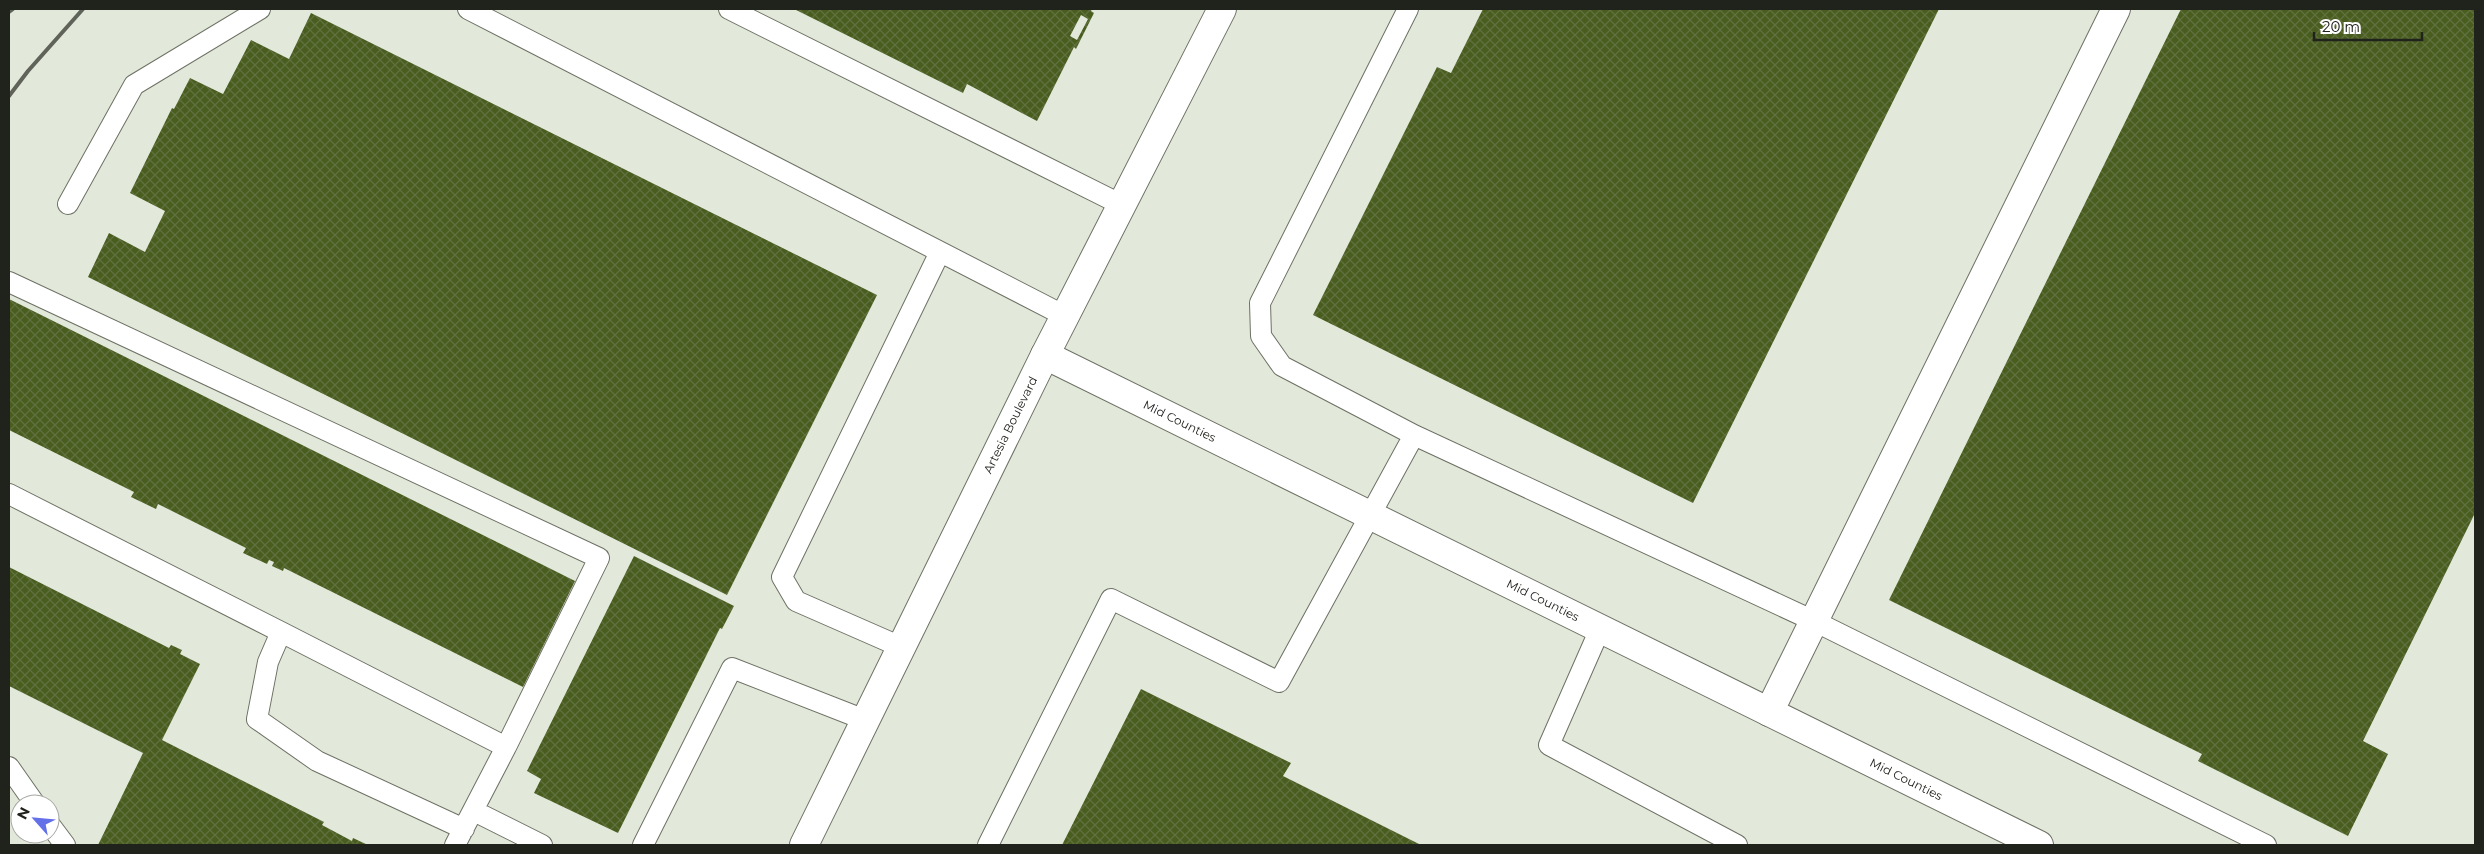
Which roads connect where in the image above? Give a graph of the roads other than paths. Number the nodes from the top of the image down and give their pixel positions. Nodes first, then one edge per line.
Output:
1 (260, 9) edge
2 (468, 9) edge
3 (729, 9) edge
4 (1222, 9) edge
5 (1408, 9) edge
6 (2116, 9) edge
7 (68, 204) dead end
8 (1122, 205) junction
9 (940, 252) junction
10 (9, 282) edge
11 (1065, 316) junction
12 (1046, 355) junction
13 (1414, 435) junction
14 (9, 494) edge
15 (1370, 515) junction
16 (1814, 621) junction
17 (1600, 629) junction
18 (281, 632) junction
19 (902, 647) junction
20 (1769, 712) junction
21 (865, 720) junction
22 (506, 747) junction
23 (9, 767) edge
24 (28, 794) edge
25 (474, 811) junction
26 (460, 837) edge
27 (542, 845) edge
28 (643, 845) edge
29 (804, 845) edge
30 (988, 845) edge
31 (1737, 845) edge
32 (2039, 845) edge
33 (2266, 845) edge

1 - 7 lane
2 - 9 lane
3 - 8 lane
4 - 8 street, Artesia Boulevard
5 - 13 lane
6 - 16 street
8 - 11 street, Artesia Boulevard
9 - 11 lane
9 - 19 lane
10 - 22 lane
11 - 12 street, Artesia Boulevard
12 - 15 street, Mid Counties
12 - 19 street, Artesia Boulevard
13 - 15 lane
13 - 16 lane
14 - 18 lane
15 - 17 street, Mid Counties
15 - 30 lane
16 - 20 street
16 - 33 lane
17 - 20 street, Mid Counties
17 - 31 lane
18 - 22 lane
18 - 26 lane
19 - 21 street, Artesia Boulevard
20 - 32 street, Mid Counties
21 - 28 lane
21 - 29 street, Artesia Boulevard
22 - 25 lane
23 - 24 lane
25 - 26 lane
25 - 27 lane

